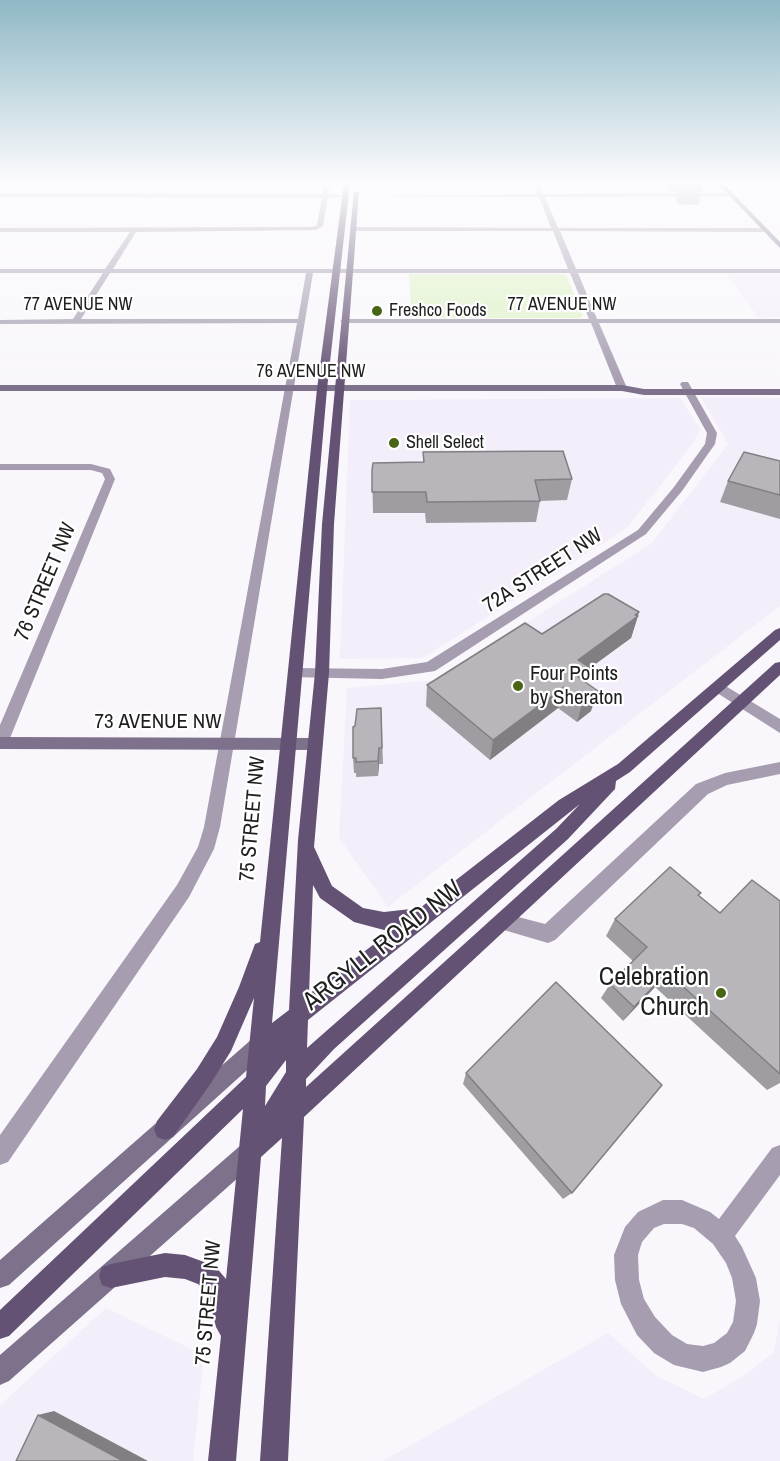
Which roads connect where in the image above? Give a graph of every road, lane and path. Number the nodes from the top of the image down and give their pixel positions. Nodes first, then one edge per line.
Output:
1 (121, 251) edge
2 (339, 251) edge
3 (351, 251) edge
4 (565, 251) edge
5 (336, 270) junction
6 (349, 270) junction
7 (0, 271) edge
8 (108, 271) junction
9 (310, 271) junction
10 (573, 271) junction
11 (780, 271) edge
12 (300, 321) junction
13 (344, 321) junction
14 (594, 321) junction
15 (780, 321) edge
16 (0, 322) edge
17 (75, 322) junction
18 (780, 384) edge
19 (0, 388) edge
20 (622, 388) junction
21 (687, 388) junction
22 (288, 389) junction
23 (322, 389) junction
24 (338, 389) junction
25 (780, 392) edge
26 (0, 467) edge
27 (780, 633) edge
28 (780, 667) edge
29 (295, 673) junction
30 (322, 673) junction
31 (719, 687) junction
32 (741, 702) junction
33 (780, 727) edge
34 (0, 743) edge
35 (227, 744) junction
36 (287, 744) junction
37 (315, 744) junction
38 (624, 768) junction
39 (780, 768) edge
40 (306, 840) junction
41 (424, 915) junction
42 (503, 922) junction
43 (268, 933) junction
44 (298, 1013) junction
45 (259, 1046) junction
46 (296, 1075) junction
47 (257, 1081) junction
48 (293, 1112) junction
49 (165, 1129) junction
50 (0, 1154) edge
51 (249, 1154) junction
52 (780, 1156) edge
53 (721, 1236) junction
54 (0, 1276) edge
55 (111, 1276) junction
56 (0, 1327) edge
57 (232, 1351) junction
58 (0, 1372) edge
59 (222, 1461) edge
60 (274, 1461) edge

1 - 8 street
2 - 5 main road, 75 STREET NW
3 - 6 main road
4 - 10 street
5 - 6 street
5 - 9 street
5 - 23 main road, 75 STREET NW
6 - 10 street
6 - 13 main road
7 - 8 street
8 - 9 street
8 - 17 street
9 - 12 street, 75 STREET NW
10 - 11 street
10 - 14 street
12 - 17 street, 77 AVENUE NW
12 - 22 street, 75 STREET NW
13 - 14 street, 77 AVENUE NW
13 - 24 main road
14 - 15 street, 77 AVENUE NW
14 - 20 street
16 - 17 street, 77 AVENUE NW
18 - 21 street, 76 AVENUE NW
19 - 22 street, 76 AVENUE NW
20 - 21 street, 76 AVENUE NW
20 - 24 street, 76 AVENUE NW
21 - 25 street, 76 AVENUE NW
21 - 30 street, 72A STREET NW
22 - 23 street, 76 AVENUE NW
22 - 35 street, 75 STREET NW
23 - 24 street, 76 AVENUE NW
23 - 29 main road, 75 STREET NW
24 - 30 main road
26 - 34 street, 76 STREET NW
27 - 31 main road, ARGYLL ROAD NW
28 - 32 main road
29 - 30 street, 72A STREET NW
29 - 36 main road, 75 STREET NW
30 - 37 main road
31 - 32 street
31 - 38 main road, ARGYLL ROAD NW
32 - 33 street
32 - 42 main road
34 - 35 street, 73 AVENUE NW
35 - 36 street, 73 AVENUE NW
35 - 50 street, 75 STREET NW
36 - 37 street, 73 AVENUE NW
36 - 43 main road, 75 STREET NW
37 - 40 main road
38 - 41 main road, ARGYLL ROAD NW
38 - 46 main road
39 - 42 street
40 - 41 main road
40 - 44 main road
41 - 44 main road, ARGYLL ROAD NW
42 - 48 main road
43 - 45 main road, 75 STREET NW
43 - 49 main road
44 - 45 main road, ARGYLL ROAD NW
44 - 46 main road
44 - 47 main road
45 - 47 main road, 75 STREET NW
45 - 49 street, ARGYLL ROAD NW
46 - 48 main road
46 - 51 main road
47 - 51 main road, 75 STREET NW
47 - 56 main road
48 - 51 main road
48 - 60 main road
49 - 54 street, ARGYLL ROAD NW
51 - 55 street
51 - 57 main road, 75 STREET NW
52 - 53 street
53 - 53 street
55 - 57 main road
55 - 58 street
57 - 59 main road, 75 STREET NW

